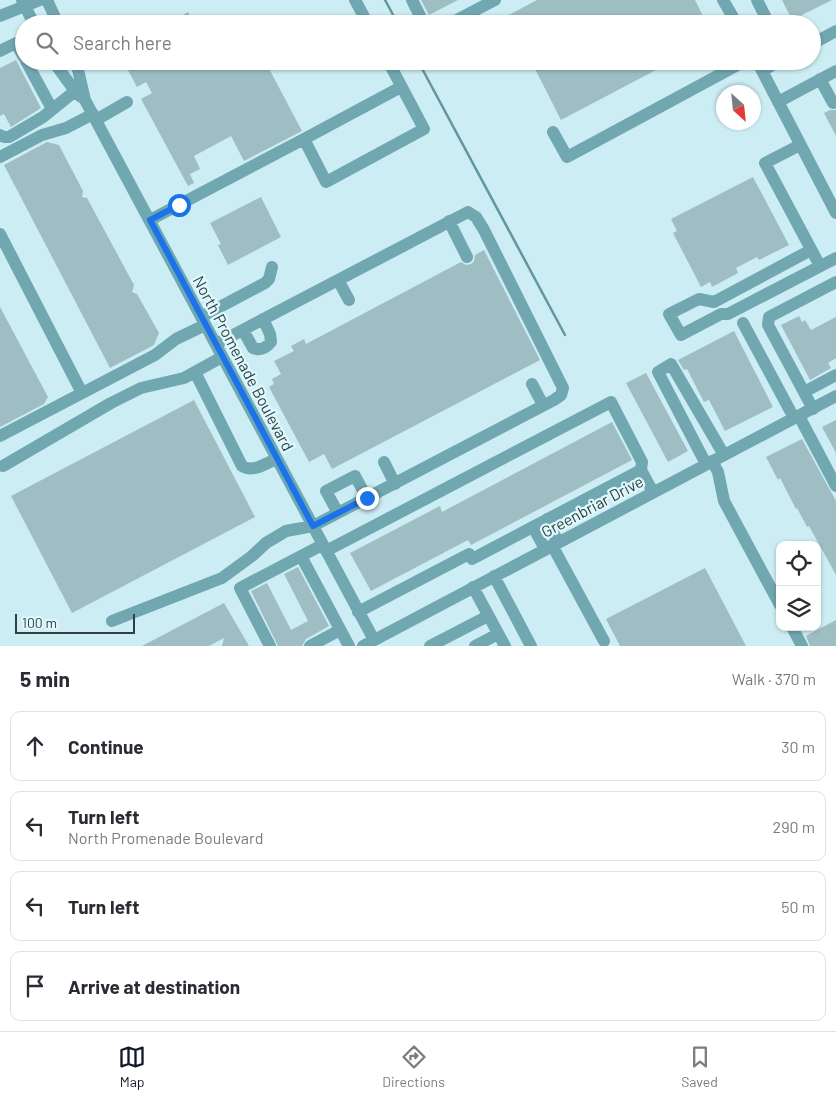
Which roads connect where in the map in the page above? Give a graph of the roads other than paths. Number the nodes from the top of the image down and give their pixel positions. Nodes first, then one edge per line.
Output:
1 (40, 0) edge
2 (47, 0) edge
3 (355, 0) edge
4 (412, 0) edge
5 (496, 0) edge
6 (757, 0) edge
7 (23, 3) edge
8 (726, 3) edge
9 (471, 5) edge
10 (29, 15) edge
11 (54, 15) edge
12 (363, 15) edge
13 (420, 15) edge
14 (459, 15) edge
15 (732, 15) edge
16 (764, 15) edge
17 (0, 16) edge
18 (836, 31) edge
19 (821, 39) edge
20 (15, 44) edge
21 (0, 51) edge
22 (31, 70) edge
23 (59, 70) edge
24 (78, 70) edge
25 (392, 70) edge
26 (728, 70) edge
27 (761, 70) edge
28 (836, 71) edge
29 (820, 79) junction
30 (401, 87) junction
31 (75, 92) junction
32 (86, 100) junction
33 (127, 102) dead end
34 (778, 102) junction
35 (834, 103) dead end
36 (52, 109) junction
37 (94, 117) junction
38 (553, 132) dead end
39 (0, 135) edge
40 (304, 140) junction
41 (800, 145) junction
42 (0, 157) edge
43 (836, 213) edge
44 (150, 220) junction
45 (449, 221) junction
46 (0, 234) edge
47 (811, 250) junction
48 (467, 257) dead end
49 (836, 258) edge
50 (820, 266) junction
51 (272, 267) dead end
52 (338, 280) junction
53 (836, 282) edge
54 (349, 300) dead end
55 (714, 302) junction
56 (721, 314) junction
57 (263, 319) junction
58 (203, 321) junction
59 (743, 323) dead end
60 (243, 330) junction
61 (216, 344) junction
62 (222, 357) junction
63 (195, 372) junction
64 (836, 375) edge
65 (532, 384) dead end
66 (804, 392) junction
67 (82, 393) junction
68 (836, 396) edge
69 (543, 406) junction
70 (813, 409) junction
71 (797, 417) junction
72 (0, 436) edge
73 (724, 455) junction
74 (276, 458) junction
75 (384, 462) dead end
76 (709, 463) junction
77 (3, 466) dead end
78 (641, 470) junction
79 (395, 484) junction
80 (836, 486) edge
81 (653, 492) junction
82 (367, 498) junction
83 (338, 513) junction
84 (546, 520) junction
85 (313, 526) junction
86 (533, 527) junction
87 (552, 545) junction
88 (324, 548) junction
89 (301, 556) junction
90 (494, 576) junction
91 (473, 587) junction
92 (776, 598) edge
93 (358, 612) junction
94 (488, 616) junction
95 (112, 621) dead end
96 (340, 630) junction
97 (794, 631) edge
98 (498, 634) junction
99 (604, 641) dead end
100 (368, 643) edge
101 (270, 646) edge
102 (310, 646) edge
103 (349, 646) edge
104 (430, 646) edge
105 (475, 646) edge
106 (505, 646) edge
107 (531, 646) edge
108 (802, 646) edge

1 - 7 street
2 - 11 street
3 - 12 street
4 - 13 street
5 - 9 street
6 - 16 street
7 - 10 street
7 - 17 street
8 - 15 street
9 - 14 street
18 - 19 street
20 - 21 street
22 - 36 street
23 - 31 street
24 - 32 street, North Promenade Boulevard
25 - 30 street
26 - 38 street
27 - 34 street
28 - 29 street
29 - 34 street
29 - 35 street
30 - 40 street
30 - 40 street
31 - 32 street
31 - 36 street
32 - 37 street, North Promenade Boulevard
33 - 37 street
34 - 41 street
36 - 39 street
37 - 42 street
37 - 44 street, North Promenade Boulevard
40 - 44 street
41 - 43 street
41 - 47 street
44 - 58 street, North Promenade Boulevard
45 - 48 street
45 - 52 street
45 - 69 street
46 - 67 street
47 - 50 street
47 - 55 street
49 - 50 street
50 - 56 street
51 - 58 street
52 - 54 street
52 - 57 street
53 - 66 street
55 - 56 street
55 - 56 street
57 - 60 street
57 - 60 street
58 - 61 street, North Promenade Boulevard
58 - 67 street
59 - 71 street
60 - 61 street
61 - 62 street, North Promenade Boulevard
62 - 63 street
62 - 74 street, North Promenade Boulevard
63 - 74 street
63 - 77 street
64 - 66 street
65 - 69 street
66 - 70 street
67 - 72 street
68 - 70 street, Greenbriar Drive
69 - 79 street
70 - 71 street, Greenbriar Drive
71 - 73 street, Greenbriar Drive
71 - 80 street
73 - 76 street, Greenbriar Drive
73 - 76 street
74 - 85 street, North Promenade Boulevard
75 - 79 street
76 - 81 street, Greenbriar Drive
76 - 92 street
78 - 81 street
78 - 84 street
78 - 88 street
79 - 82 street
81 - 87 street, Greenbriar Drive
82 - 83 street
82 - 83 street
83 - 85 street
84 - 86 street
84 - 87 street
85 - 88 street, North Promenade Boulevard
85 - 95 street
86 - 87 street
86 - 93 street
87 - 90 street, Greenbriar Drive
87 - 99 street
88 - 89 street
88 - 93 street, North Promenade Boulevard
89 - 96 street
89 - 101 street
90 - 91 street, Greenbriar Drive
90 - 107 street
91 - 94 street
91 - 100 street, Greenbriar Drive
93 - 100 street, North Promenade Boulevard
94 - 98 street
94 - 104 street
96 - 102 street
96 - 103 street
97 - 108 street
98 - 105 street
98 - 106 street

